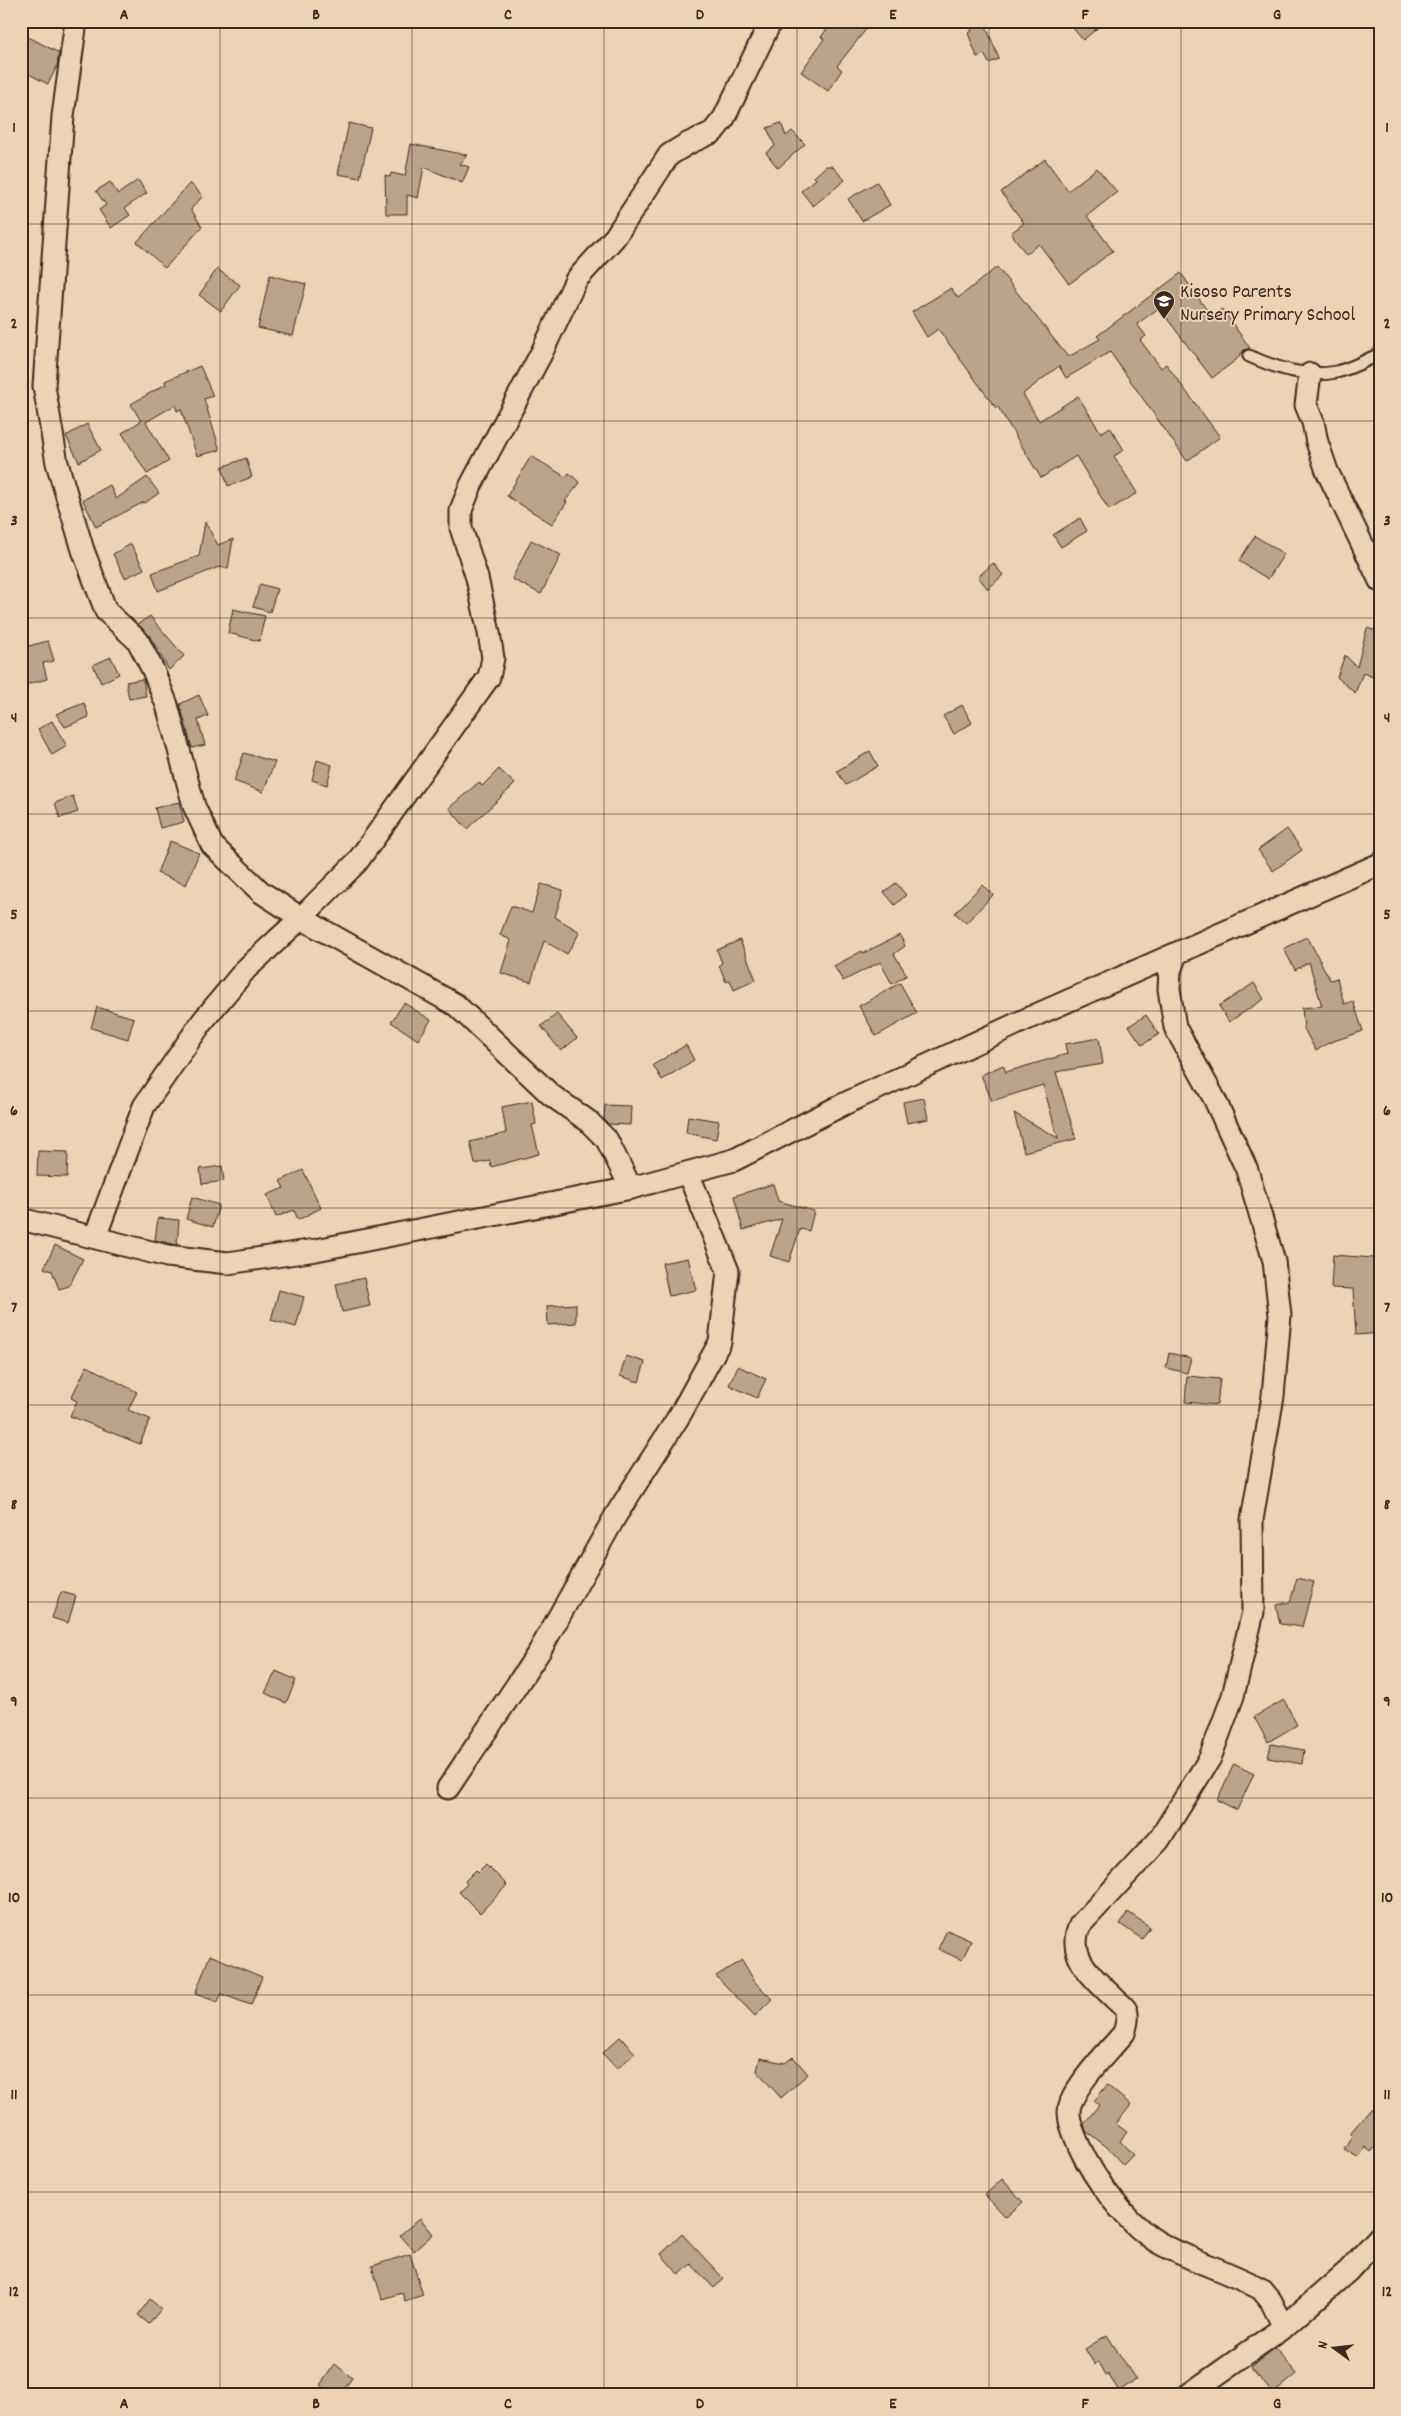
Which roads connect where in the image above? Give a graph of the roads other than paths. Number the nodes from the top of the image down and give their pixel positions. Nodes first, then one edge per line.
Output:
1 (76, 21) edge
2 (770, 21) edge
3 (1380, 354) edge
4 (1249, 356) dead end
5 (1310, 374) junction
6 (1380, 581) edge
7 (1380, 864) edge
8 (301, 918) junction
9 (1176, 954) junction
10 (688, 1173) junction
11 (631, 1188) junction
12 (21, 1219) edge
13 (95, 1238) junction
14 (448, 1788) dead end
15 (1380, 2236) edge
16 (1284, 2327) junction
17 (1188, 2395) edge

1 - 8 street
2 - 8 street
3 - 5 lane
4 - 5 lane
5 - 6 street
7 - 9 street
8 - 11 street
8 - 13 street
9 - 10 street
9 - 16 street
10 - 11 street
10 - 14 street
11 - 13 street
12 - 13 street
15 - 16 street
16 - 17 street

